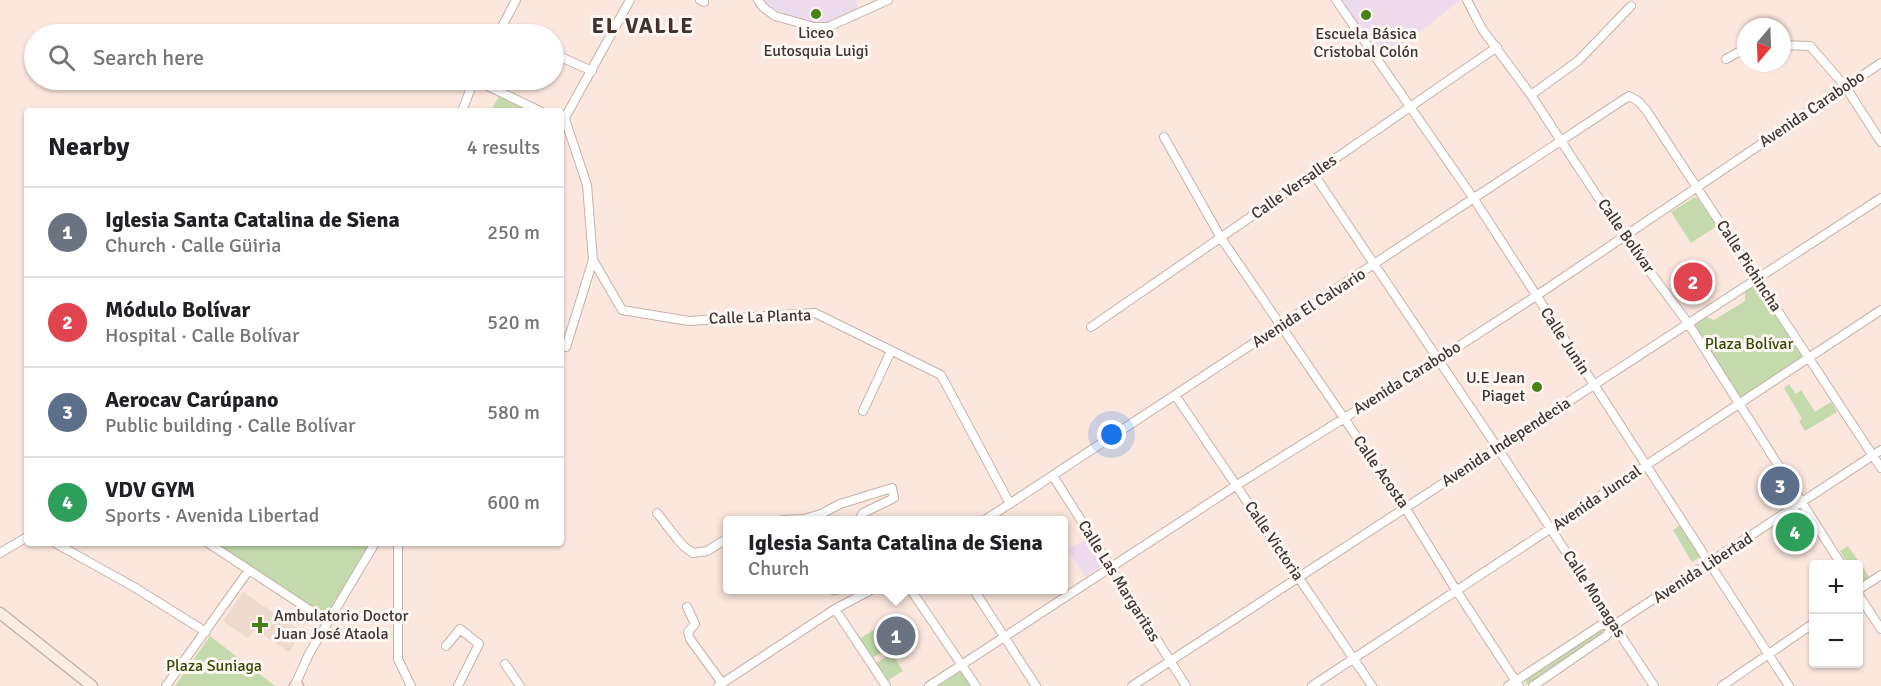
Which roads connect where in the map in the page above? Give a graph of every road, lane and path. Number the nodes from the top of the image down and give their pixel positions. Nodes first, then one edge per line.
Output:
1 (516, 0) edge
2 (630, 0) edge
3 (758, 0) edge
4 (888, 0) edge
5 (1336, 0) edge
6 (1467, 0) edge
7 (1630, 6) dead end
8 (503, 24) edge
9 (1791, 45) edge
10 (1497, 47) junction
11 (1737, 53) edge
12 (564, 58) edge
13 (1726, 59) dead end
14 (1881, 63) edge
15 (592, 71) junction
16 (1845, 86) junction
17 (470, 90) edge
18 (495, 90) edge
19 (1531, 95) junction
20 (1633, 97) joint
21 (1410, 106) junction
22 (463, 108) edge
23 (534, 108) edge
24 (564, 119) edge
25 (564, 127) edge
26 (1164, 137) dead end
27 (1562, 141) junction
28 (1881, 142) edge
29 (1313, 173) junction
30 (1698, 188) junction
31 (1881, 198) edge
32 (1474, 199) junction
33 (1624, 237) junction
34 (1221, 238) junction
35 (592, 260) junction
36 (1374, 265) junction
37 (1758, 278) junction
38 (1536, 296) junction
39 (1881, 310) edge
40 (1688, 323) junction
41 (1281, 326) junction
42 (1091, 327) dead end
43 (566, 347) dead end
44 (891, 351) junction
45 (1808, 357) junction
46 (1439, 359) junction
47 (1594, 385) junction
48 (1175, 395) junction
49 (1739, 405) junction
50 (863, 411) dead end
51 (1343, 417) junction
52 (1497, 447) junction
53 (1881, 450) edge
54 (1873, 456) junction
55 (1645, 465) junction
56 (1881, 468) edge
57 (1053, 476) junction
58 (1237, 485) junction
59 (1803, 502) junction
60 (1010, 504) junction
61 (1406, 509) junction
62 (657, 513) dead end
63 (814, 516) edge
64 (861, 516) edge
65 (991, 516) edge
66 (1551, 529) junction
67 (24, 539) edge
68 (723, 541) edge
69 (60, 546) edge
70 (213, 546) edge
71 (373, 546) edge
72 (398, 546) edge
73 (0, 553) edge
74 (1838, 560) edge
75 (1709, 564) junction
76 (1111, 568) junction
77 (249, 570) junction
78 (1881, 575) edge
79 (1298, 578) junction
80 (1863, 588) edge
81 (1456, 590) junction
82 (863, 594) edge
83 (914, 594) edge
84 (977, 594) edge
85 (1863, 600) edge
86 (687, 607) dead end
87 (835, 609) junction
88 (0, 613) edge
89 (328, 622) junction
90 (1614, 625) junction
91 (1809, 627) edge
92 (1881, 628) edge
93 (206, 632) junction
94 (1005, 638) junction
95 (446, 646) dead end
96 (1770, 655) junction
97 (1355, 659) junction
98 (1169, 662) junction
99 (506, 664) dead end
100 (962, 664) junction
101 (1518, 683) edge
102 (720, 685) edge
103 (92, 686) edge
104 (166, 686) edge
105 (296, 686) edge
106 (411, 686) edge
107 (458, 686) edge
108 (520, 686) edge
109 (886, 686) edge
110 (929, 686) edge
111 (976, 686) edge
112 (1036, 686) edge
113 (1132, 686) edge
114 (1186, 686) edge
115 (1312, 686) edge
116 (1372, 686) edge
117 (1508, 686) edge
118 (1533, 686) edge
119 (1654, 686) edge
120 (1722, 686) edge
121 (1789, 686) edge

1 - 8 street
2 - 15 street
3 - 4 street
5 - 21 street, Calle Junin
6 - 10 street, Calle Bolívar
7 - 19 street
9 - 16 street
10 - 19 street, Calle Bolívar
10 - 21 street, Calle Versalles
11 - 13 street
12 - 15 street
14 - 16 street, Avenida Carabobo
15 - 24 street
16 - 28 street
16 - 30 street, Avenida Carabobo
17 - 22 street
18 - 23 street
19 - 27 street, Calle Bolívar
20 - 27 street, Avenida El Calvario
20 - 30 street, Calle Pichincha
21 - 29 street, Calle Versalles
21 - 32 street, Calle Junin
25 - 35 street, Calle La Planta
26 - 34 street, Calle Acosta
27 - 32 street, Avenida El Calvario
27 - 33 street, Calle Bolívar
29 - 34 street, Calle Versalles
29 - 36 street, Calle Monagas
30 - 33 street, Avenida Carabobo
30 - 37 street, Calle Pichincha
31 - 37 street, Avenida Independecia
32 - 36 street, Avenida El Calvario
32 - 38 street, Calle Junin
33 - 38 street, Avenida Carabobo
33 - 40 street, Calle Bolívar
34 - 41 street, Calle Acosta
34 - 42 street, Calle Versalles
35 - 43 street
35 - 44 street, Calle La Planta
36 - 41 street, Avenida El Calvario
36 - 46 street, Calle Monagas
37 - 40 street, Avenida Independecia
37 - 45 street, Calle Pichincha
38 - 46 street, Avenida Carabobo
38 - 47 street, Calle Junin
39 - 45 street, Avenida Juncal
40 - 47 street, Avenida Independecia
40 - 49 street, Calle Bolívar
41 - 48 street, Avenida El Calvario
41 - 51 street, Calle Acosta
44 - 50 street
44 - 60 street, Calle La Planta
45 - 49 street, Avenida Juncal
45 - 54 street, Calle Pichincha
46 - 51 street, Avenida Carabobo
46 - 52 street, Calle Monagas
47 - 52 street, Avenida Independecia
47 - 55 street, Calle Junin
48 - 57 street, Avenida El Calvario
48 - 58 street, Calle Victoria
49 - 55 street, Avenida Juncal
49 - 59 street, Calle Bolívar
51 - 58 street, Avenida Carabobo
51 - 61 street, Calle Acosta
52 - 61 street, Avenida Independecia
52 - 66 street, Calle Monagas
53 - 54 street, Avenida Libertad
54 - 56 street, Calle Pichincha
54 - 59 street, Avenida Libertad
55 - 66 street, Avenida Juncal
55 - 75 street, Calle Junin
57 - 60 street, Avenida El Calvario
57 - 76 street, Calle Las Margaritas
58 - 76 street, Avenida Carabobo
58 - 79 street, Calle Victoria
59 - 74 street, Calle Bolívar
59 - 75 street, Avenida Libertad
60 - 65 street, Avenida El Calvario
61 - 79 street, Avenida Independecia
61 - 81 street, Calle Acosta
62 - 68 street
63 - 64 street
66 - 81 street, Avenida Juncal
66 - 90 street, Calle Monagas
67 - 73 street
69 - 93 street
70 - 77 street
71 - 89 street
72 - 106 street
75 - 90 street, Avenida Libertad
75 - 96 street, Calle Junin
76 - 94 street, Avenida Carabobo
76 - 98 street, Calle Las Margaritas
77 - 89 street
77 - 93 street
78 - 80 street
79 - 97 street, Calle Victoria
79 - 98 street, Avenida Independecia
81 - 97 street, Avenida Juncal
81 - 101 street, Calle Acosta
82 - 87 street
83 - 100 street
84 - 94 street
85 - 92 street
86 - 102 street
87 - 102 street
87 - 109 street
88 - 103 main road
89 - 105 street
90 - 101 street, Avenida Libertad
90 - 118 street, Avenida Libertad
90 - 119 street, Calle Monagas
91 - 96 street
93 - 104 street
94 - 100 street, Avenida Carabobo
94 - 112 street
95 - 107 street
96 - 120 street
96 - 121 street, Calle Junin
97 - 115 street, Avenida Juncal
97 - 116 street, Calle Victoria
98 - 113 street, Avenida Independecia
98 - 114 street, Calle Las Margaritas
99 - 108 street
100 - 110 street, Avenida Carabobo
100 - 111 street
101 - 117 street, Avenida Libertad

